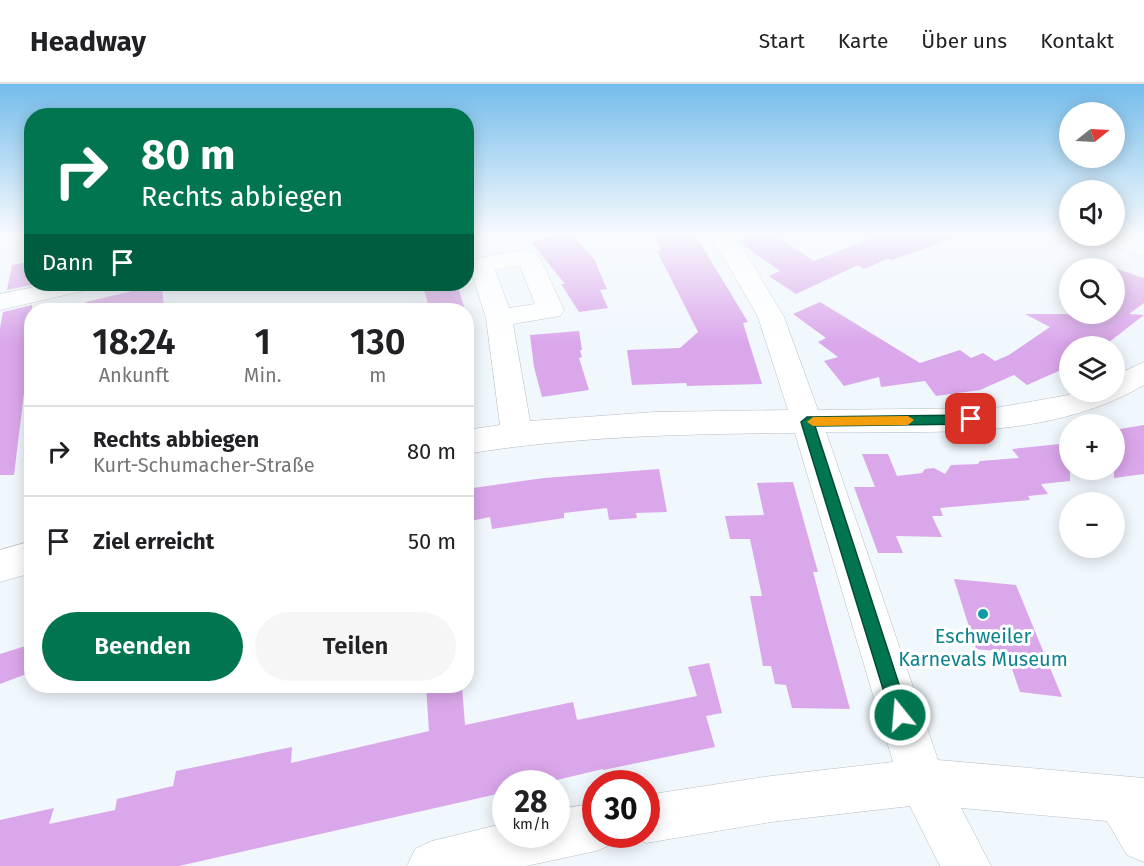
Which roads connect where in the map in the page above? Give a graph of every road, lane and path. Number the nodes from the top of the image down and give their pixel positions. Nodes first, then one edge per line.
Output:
1 (743, 269) edge
2 (50, 291) edge
3 (0, 302) edge
4 (499, 318) dead end
5 (1144, 372) edge
6 (1125, 383) edge
7 (1080, 402) edge
8 (807, 422) junction
9 (517, 435) junction
10 (474, 441) edge
11 (24, 559) edge
12 (0, 566) edge
13 (922, 782) junction
14 (1132, 800) edge
15 (660, 817) edge
16 (1144, 838) edge
17 (502, 848) edge
18 (432, 866) edge
19 (966, 866) edge

1 - 8 street
2 - 3 street
4 - 9 street
5 - 6 street
7 - 8 street
8 - 9 street
8 - 13 street
9 - 10 street
11 - 12 street
13 - 14 street
13 - 15 street
13 - 19 street
14 - 16 street
17 - 18 street

